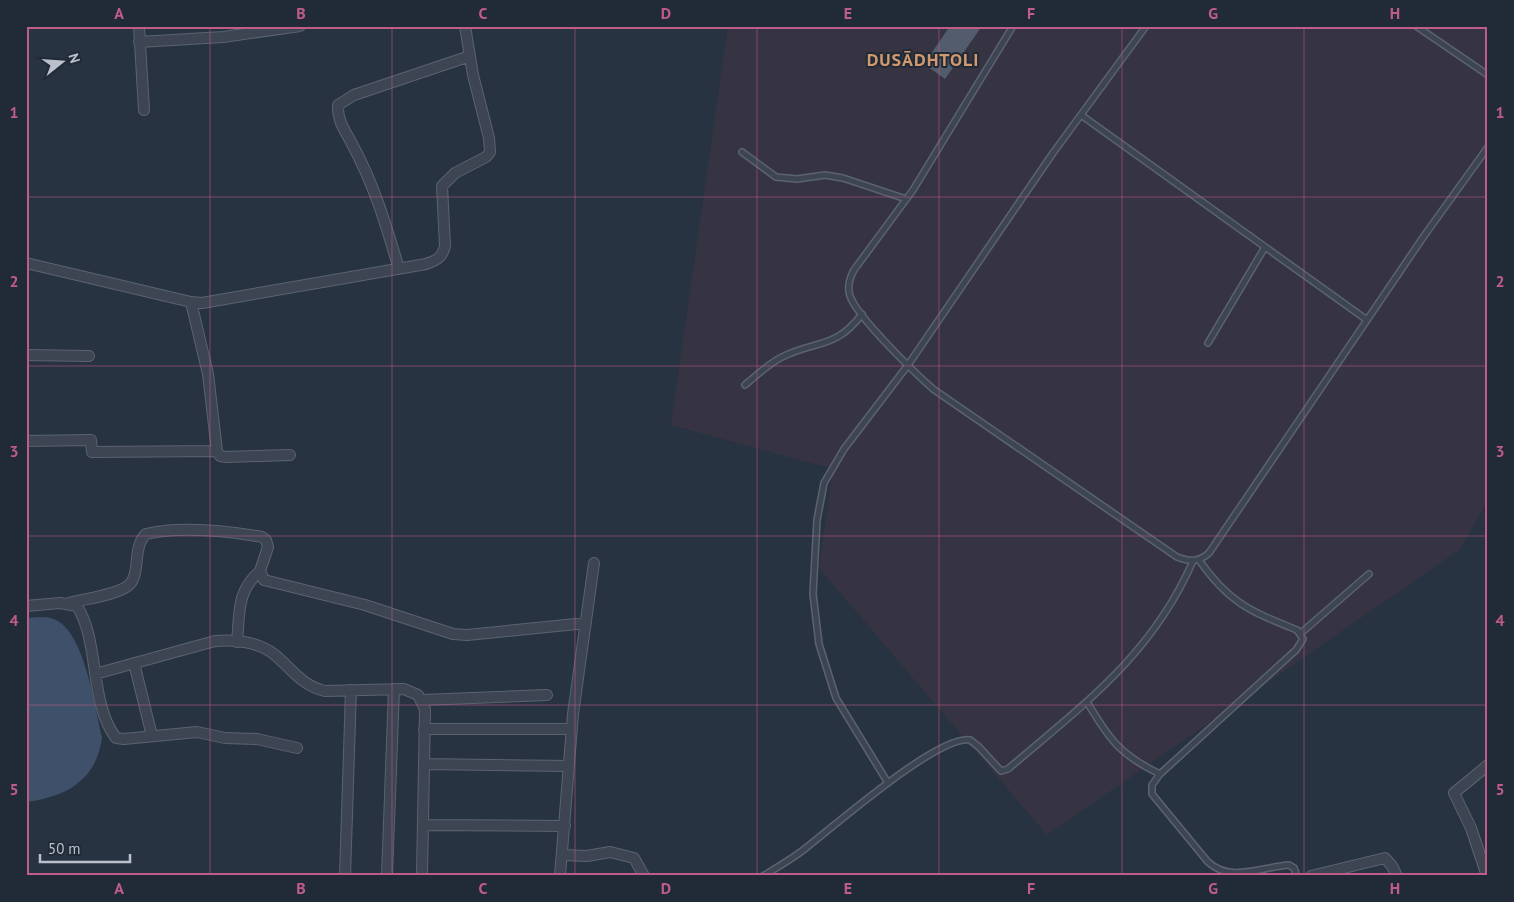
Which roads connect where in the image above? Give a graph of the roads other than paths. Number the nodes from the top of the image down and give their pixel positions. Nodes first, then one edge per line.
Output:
1 (139, 26) edge
2 (298, 26) edge
3 (465, 26) edge
4 (1416, 26) edge
5 (1010, 27) edge
6 (1144, 27) edge
7 (139, 42) junction
8 (470, 56) junction
9 (1488, 75) edge
10 (144, 110) dead end
11 (1082, 115) junction
12 (1488, 147) edge
13 (742, 152) dead end
14 (906, 199) junction
15 (1265, 247) junction
16 (26, 263) edge
17 (399, 269) junction
18 (191, 302) junction
19 (862, 314) junction
20 (1367, 320) junction
21 (1208, 343) dead end
22 (26, 355) edge
23 (89, 356) dead end
24 (908, 365) junction
25 (745, 385) dead end
26 (26, 441) edge
27 (217, 451) junction
28 (290, 455) dead end
29 (1199, 560) junction
30 (1193, 561) junction
31 (594, 563) dead end
32 (260, 572) junction
33 (1369, 574) dead end
34 (69, 603) junction
35 (26, 606) edge
36 (586, 623) junction
37 (1301, 633) junction
38 (237, 642) junction
39 (134, 663) junction
40 (95, 674) junction
41 (394, 689) junction
42 (350, 690) junction
43 (547, 695) dead end
44 (422, 700) junction
45 (1087, 702) junction
46 (424, 729) junction
47 (572, 729) junction
48 (152, 736) junction
49 (297, 748) dead end
50 (424, 764) junction
51 (569, 766) junction
52 (1486, 770) edge
53 (1160, 774) junction
54 (888, 783) junction
55 (422, 825) junction
56 (565, 826) junction
57 (563, 855) junction
58 (345, 876) edge
59 (387, 876) edge
60 (422, 876) edge
61 (560, 876) edge
62 (644, 876) edge
63 (764, 876) edge
64 (1298, 876) edge
65 (1311, 876) edge
66 (1397, 876) edge
67 (1487, 876) edge

1 - 7 street
2 - 7 street
3 - 8 street
4 - 9 lane
5 - 14 lane
6 - 11 lane
7 - 10 street
8 - 17 street
8 - 17 street
11 - 15 lane
11 - 24 lane
12 - 20 lane
13 - 14 lane
14 - 19 lane
15 - 20 lane
15 - 21 lane
16 - 18 street
17 - 18 street
18 - 27 street
19 - 24 lane
19 - 25 lane
20 - 29 lane
22 - 23 street
24 - 30 lane
24 - 54 lane
26 - 27 street
27 - 28 street
29 - 30 lane
29 - 37 lane
30 - 45 lane
31 - 36 street
32 - 34 street
32 - 36 street
32 - 38 street
33 - 37 lane
34 - 35 street
34 - 40 street
36 - 47 street
37 - 53 lane
38 - 39 street
38 - 42 street
39 - 40 street
39 - 48 street
40 - 48 street
41 - 42 street
41 - 44 street
41 - 59 street
42 - 58 street
43 - 44 street
44 - 46 street
45 - 53 lane
45 - 54 lane
46 - 47 street
46 - 50 street
47 - 51 street
48 - 49 street
50 - 51 street
50 - 55 street
51 - 56 street
52 - 67 street
53 - 64 lane
54 - 63 lane
55 - 56 street
55 - 60 street
56 - 57 street
57 - 61 street
57 - 62 street
65 - 66 street

